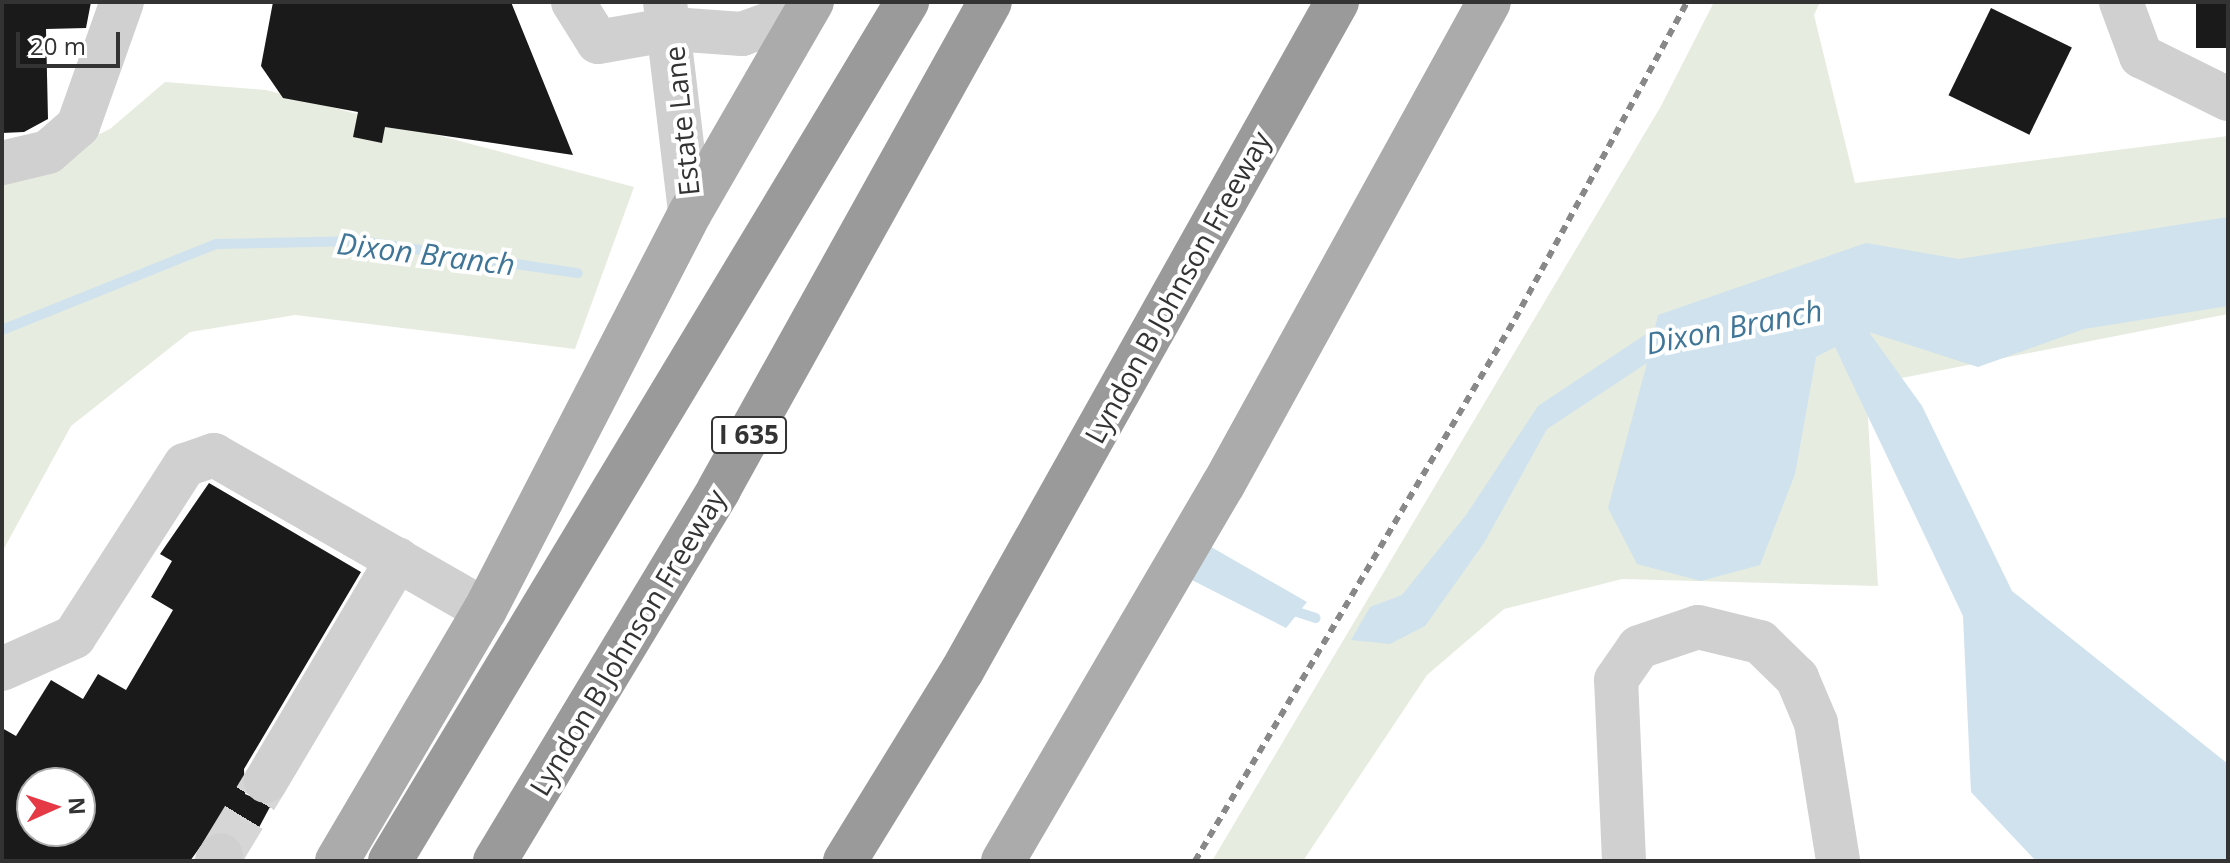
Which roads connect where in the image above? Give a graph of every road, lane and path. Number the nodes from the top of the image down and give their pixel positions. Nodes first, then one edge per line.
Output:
1 (122, 2) edge
2 (573, 2) edge
3 (907, 2) edge
4 (990, 2) edge
5 (1337, 2) edge
6 (1489, 2) edge
7 (2121, 2) edge
8 (809, 6) edge
9 (668, 16) edge
10 (2228, 99) edge
11 (2, 163) edge
12 (690, 213) junction
13 (398, 559) junction
14 (485, 610) junction
15 (2, 669) edge
16 (266, 781) tunnel mouth
17 (337, 861) edge
18 (390, 861) edge
19 (495, 861) edge
20 (845, 861) edge
21 (1003, 861) edge
22 (1624, 861) edge
23 (1838, 861) edge

1 - 11 street
2 - 9 street
3 - 18 highway
4 - 19 highway, Lyndon B Johnson Freeway / I 635
5 - 20 highway, Lyndon B Johnson Freeway
6 - 21 main road
7 - 10 street
8 - 9 street, Estate Lane
8 - 12 main road
9 - 12 street, Estate Lane
12 - 14 main road
13 - 14 street
13 - 15 street
13 - 16 street
14 - 17 main road
22 - 23 street

